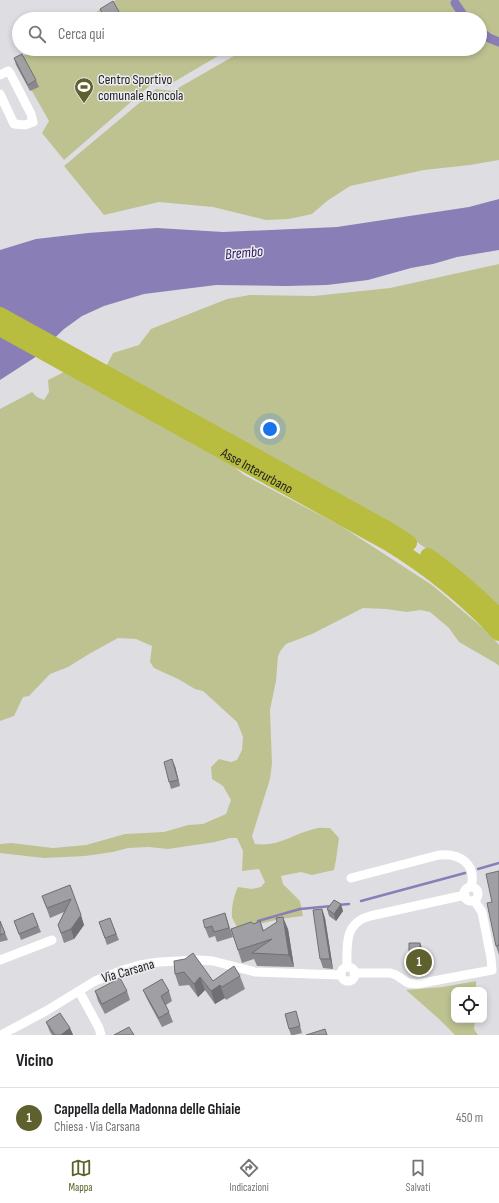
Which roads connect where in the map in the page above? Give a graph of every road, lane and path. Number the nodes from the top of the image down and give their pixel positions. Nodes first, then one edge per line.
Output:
1 (0, 75) edge
2 (0, 94) edge
3 (0, 315) edge
4 (0, 328) edge
5 (336, 507) junction
6 (499, 617) edge
7 (499, 633) edge
8 (351, 878) dead end
9 (471, 887) junction
10 (465, 895) junction
11 (474, 900) junction
12 (52, 940) dead end
13 (0, 960) edge
14 (347, 967) junction
15 (354, 973) junction
16 (341, 975) junction
17 (79, 991) junction
18 (1, 1035) edge
19 (101, 1035) edge

1 - 2 street
3 - 5 highway, Asse Interurbano
4 - 5 highway, Asse Interurbano
5 - 6 highway, Asse Interurbano
5 - 7 highway, Asse Interurbano
8 - 9 street, Via Carsana
9 - 10 street
9 - 11 street, Via Carsana
10 - 11 street
10 - 14 street
11 - 15 street, Via Carsana
12 - 13 street
14 - 15 street
14 - 16 street
15 - 16 street, Via Carsana
16 - 17 street, Via Carsana
17 - 18 street, Via Carsana
17 - 19 street

